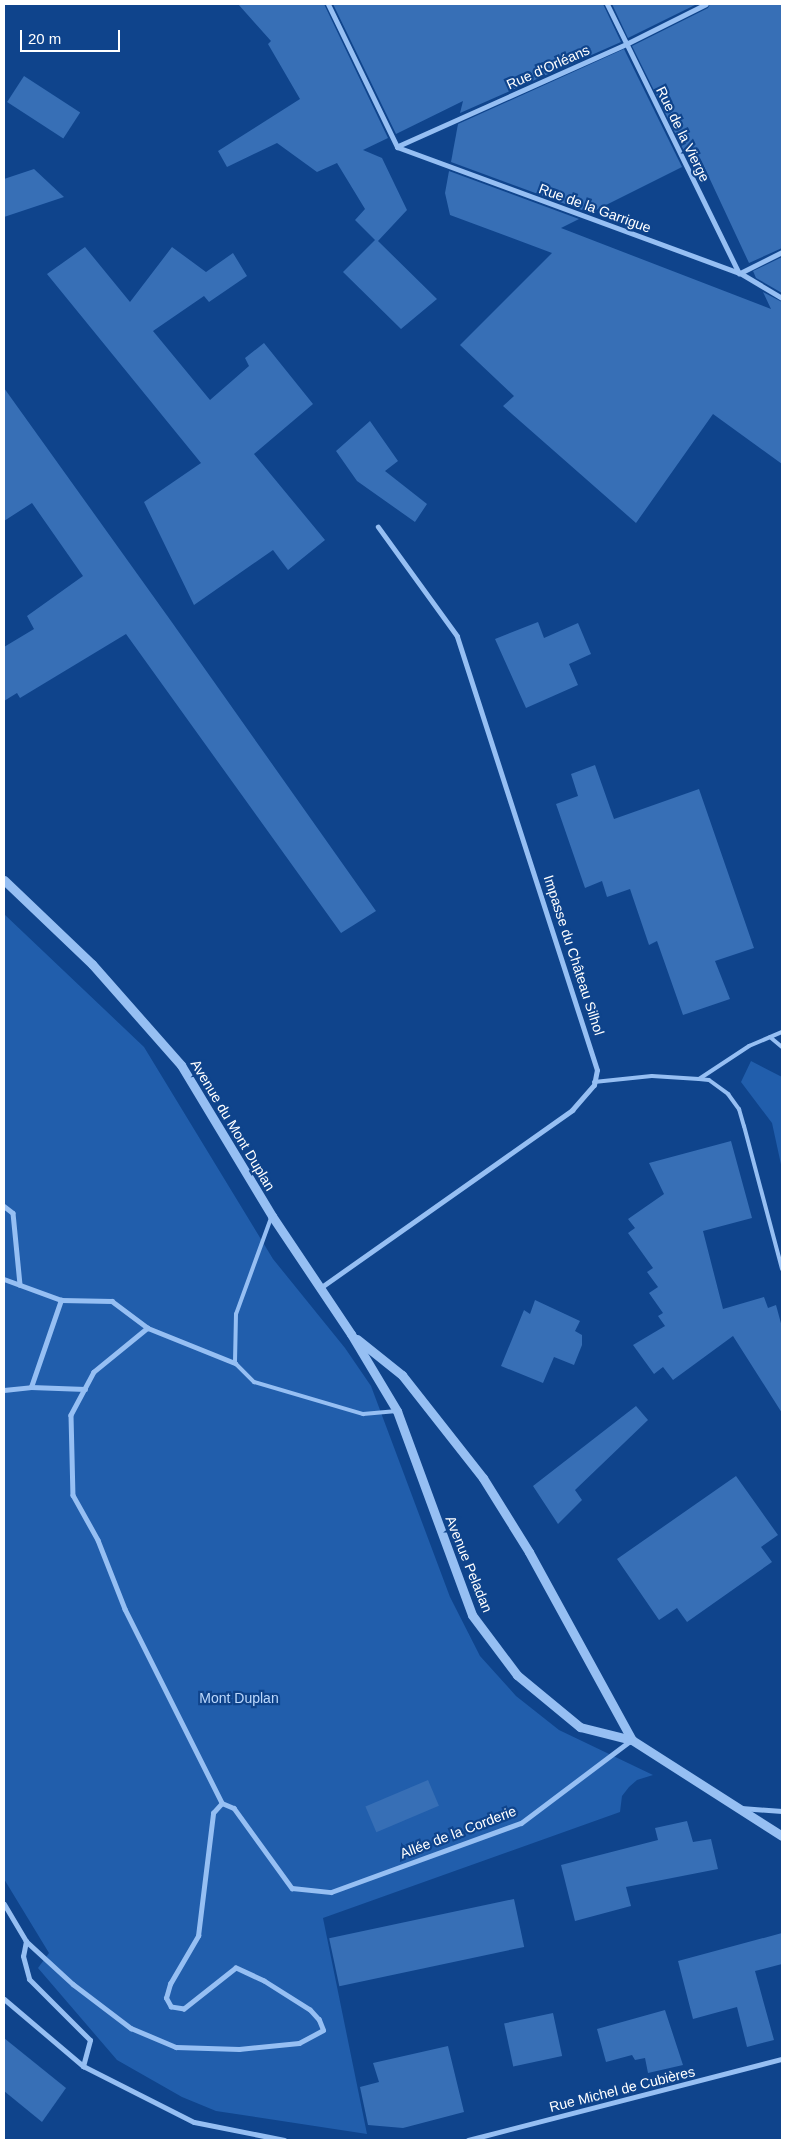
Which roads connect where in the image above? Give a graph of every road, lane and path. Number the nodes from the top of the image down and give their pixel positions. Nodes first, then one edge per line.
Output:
1 (328, 4) edge
2 (607, 4) edge
3 (706, 4) edge
4 (626, 44) junction
5 (397, 147) junction
6 (782, 252) edge
7 (740, 273) junction
8 (782, 298) edge
9 (378, 527) dead end
10 (4, 880) edge
11 (782, 1032) edge
12 (770, 1037) junction
13 (782, 1047) edge
14 (699, 1079) junction
15 (594, 1082) junction
16 (4, 1206) edge
17 (272, 1216) junction
18 (782, 1269) edge
19 (4, 1280) edge
20 (20, 1285) junction
21 (319, 1288) junction
22 (61, 1300) junction
23 (148, 1328) junction
24 (351, 1334) junction
25 (235, 1363) junction
26 (32, 1387) junction
27 (85, 1389) junction
28 (4, 1390) edge
29 (397, 1412) junction
30 (632, 1740) junction
31 (222, 1803) junction
32 (741, 1808) junction
33 (782, 1811) edge
34 (782, 1836) edge
35 (332, 1892) joint
36 (4, 1904) edge
37 (26, 1941) junction
38 (4, 1999) edge
39 (782, 2059) edge
40 (84, 2066) junction
41 (284, 2140) edge
42 (468, 2140) edge

1 - 5 street
2 - 4 street, Rue de la Vierge
3 - 4 street, Rue d'Orléans
4 - 5 street, Rue d'Orléans
4 - 7 street, Rue de la Vierge
5 - 7 street, Rue de la Garrigue
6 - 7 street
7 - 8 street, Rue de la Garrigue
9 - 15 street, Impasse du Château Silhol
10 - 17 street, Avenue du Mont Duplan
11 - 12 lane
12 - 13 lane
12 - 14 lane
14 - 15 lane
14 - 18 lane
15 - 21 street
16 - 20 street
17 - 21 street, Avenue du Mont Duplan
17 - 25 lane
19 - 20 street
20 - 22 street
21 - 24 street, Avenue Peladan
22 - 23 street
22 - 26 street
23 - 25 street
23 - 27 street
24 - 29 street, Avenue Peladan
24 - 30 street, Avenue Peladan
25 - 29 lane
26 - 27 street
26 - 28 street
27 - 31 street
29 - 30 street, Avenue Peladan
30 - 32 street, Avenue Peladan
30 - 35 street, Allée de la Corderie
31 - 35 street
31 - 37 street
32 - 33 street
32 - 34 street, Avenue Peladan
36 - 37 street
37 - 40 street
38 - 40 street
39 - 42 street, Rue Michel de Cubières
40 - 41 street

